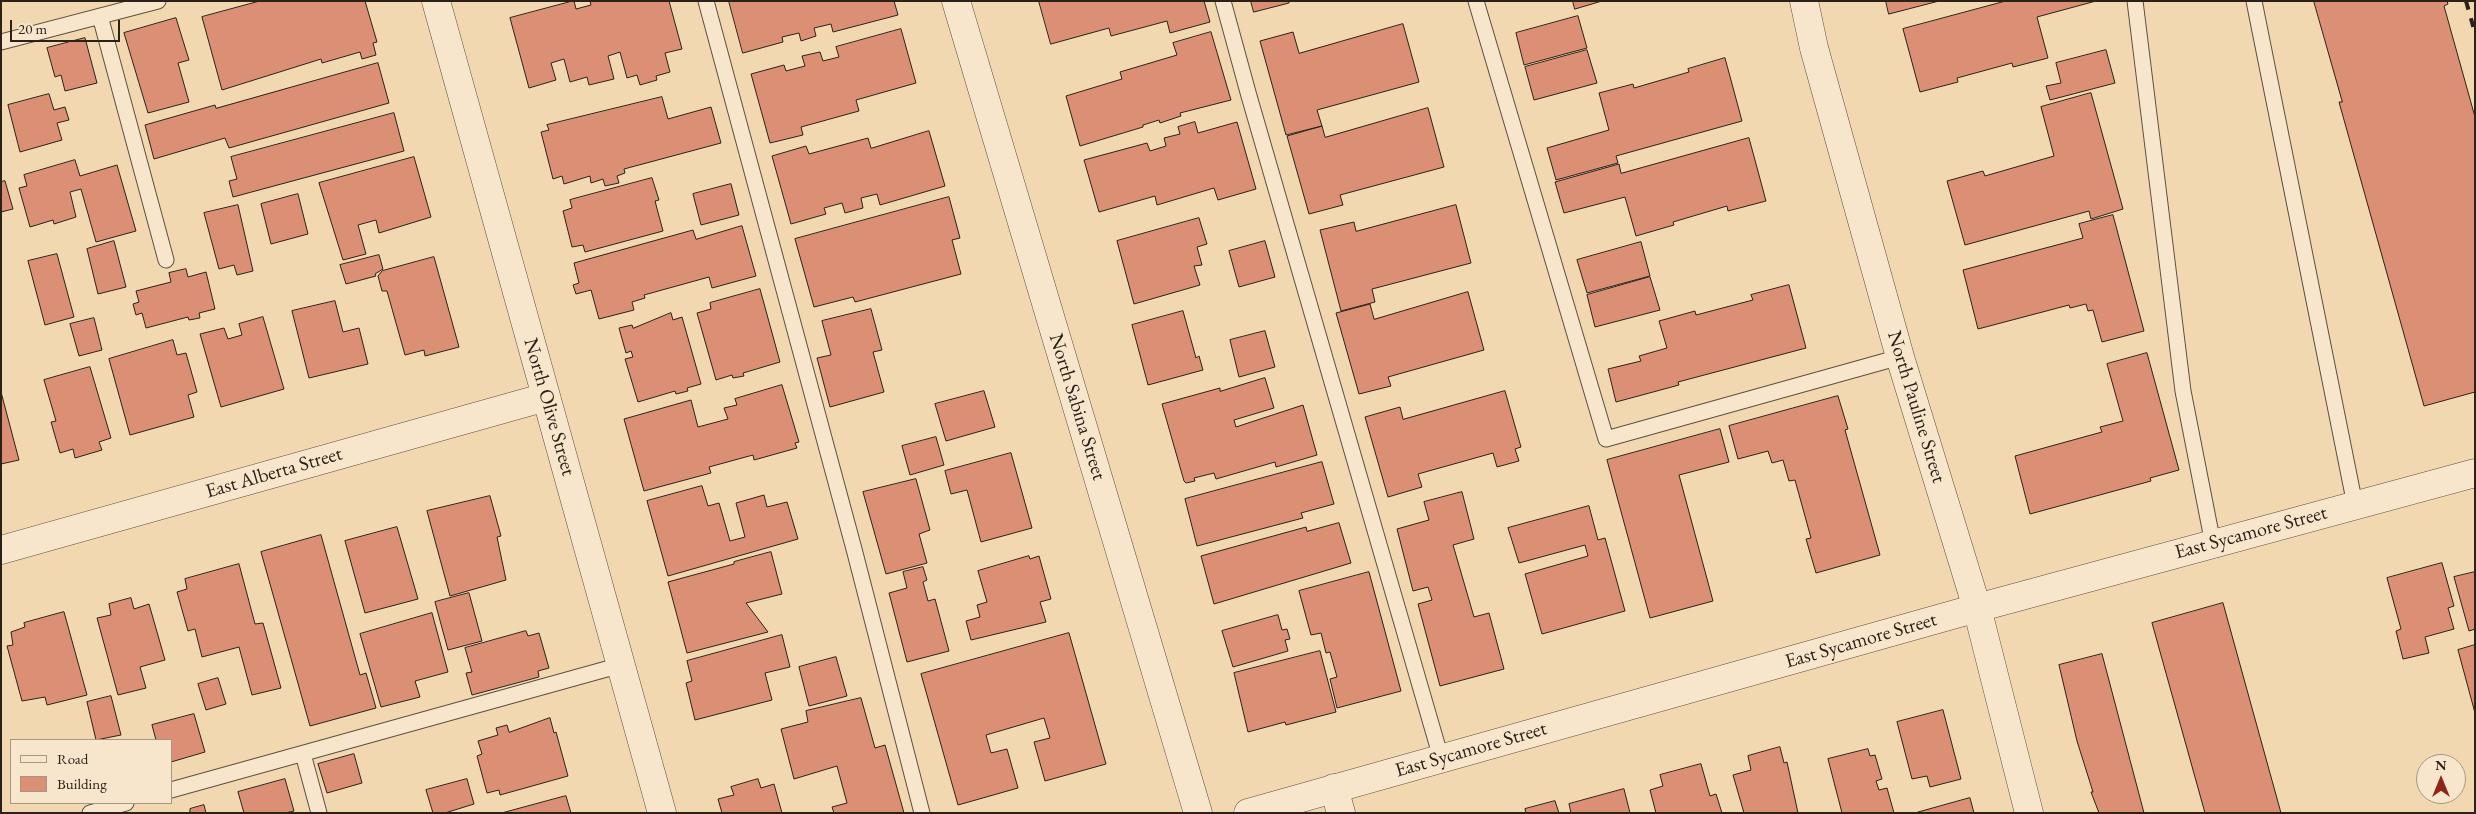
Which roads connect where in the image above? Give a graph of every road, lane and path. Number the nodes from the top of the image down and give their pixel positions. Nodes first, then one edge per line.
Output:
1 (158, 1) edge
2 (436, 1) edge
3 (706, 1) edge
4 (956, 1) edge
5 (1223, 1) edge
6 (1476, 1) edge
7 (1804, 1) edge
8 (2135, 1) edge
9 (2254, 1) edge
10 (100, 16) junction
11 (1, 42) edge
12 (166, 260) dead end
13 (1900, 357) junction
14 (546, 397) junction
15 (2475, 473) edge
16 (2355, 505) junction
17 (2213, 544) junction
18 (1, 550) edge
19 (1977, 608) junction
20 (621, 666) junction
21 (303, 754) junction
22 (1441, 758) junction
23 (172, 790) edge
24 (1338, 801) edge
25 (122, 804) edge
26 (90, 813) edge
27 (319, 813) edge
28 (662, 813) edge
29 (922, 813) edge
30 (1198, 813) edge
31 (1248, 813) edge
32 (2029, 813) edge

1 - 10 lane
2 - 14 street, North Olive Street
3 - 29 lane
4 - 30 street, North Sabina Street
5 - 22 lane
6 - 13 lane
7 - 13 street, North Pauline Street
8 - 17 lane
9 - 16 lane
10 - 11 lane
10 - 12 lane
13 - 19 street, North Pauline Street
14 - 18 street, East Alberta Street
14 - 20 street, North Olive Street
15 - 16 street, East Sycamore Street
16 - 17 street, East Sycamore Street
17 - 19 street, East Sycamore Street
19 - 22 street, East Sycamore Street
19 - 32 street, North Pauline Street
20 - 21 lane
20 - 28 street, North Olive Street
21 - 23 lane
21 - 27 lane
22 - 24 street, East Sycamore Street
24 - 31 street, East Sycamore Street
25 - 26 lane

